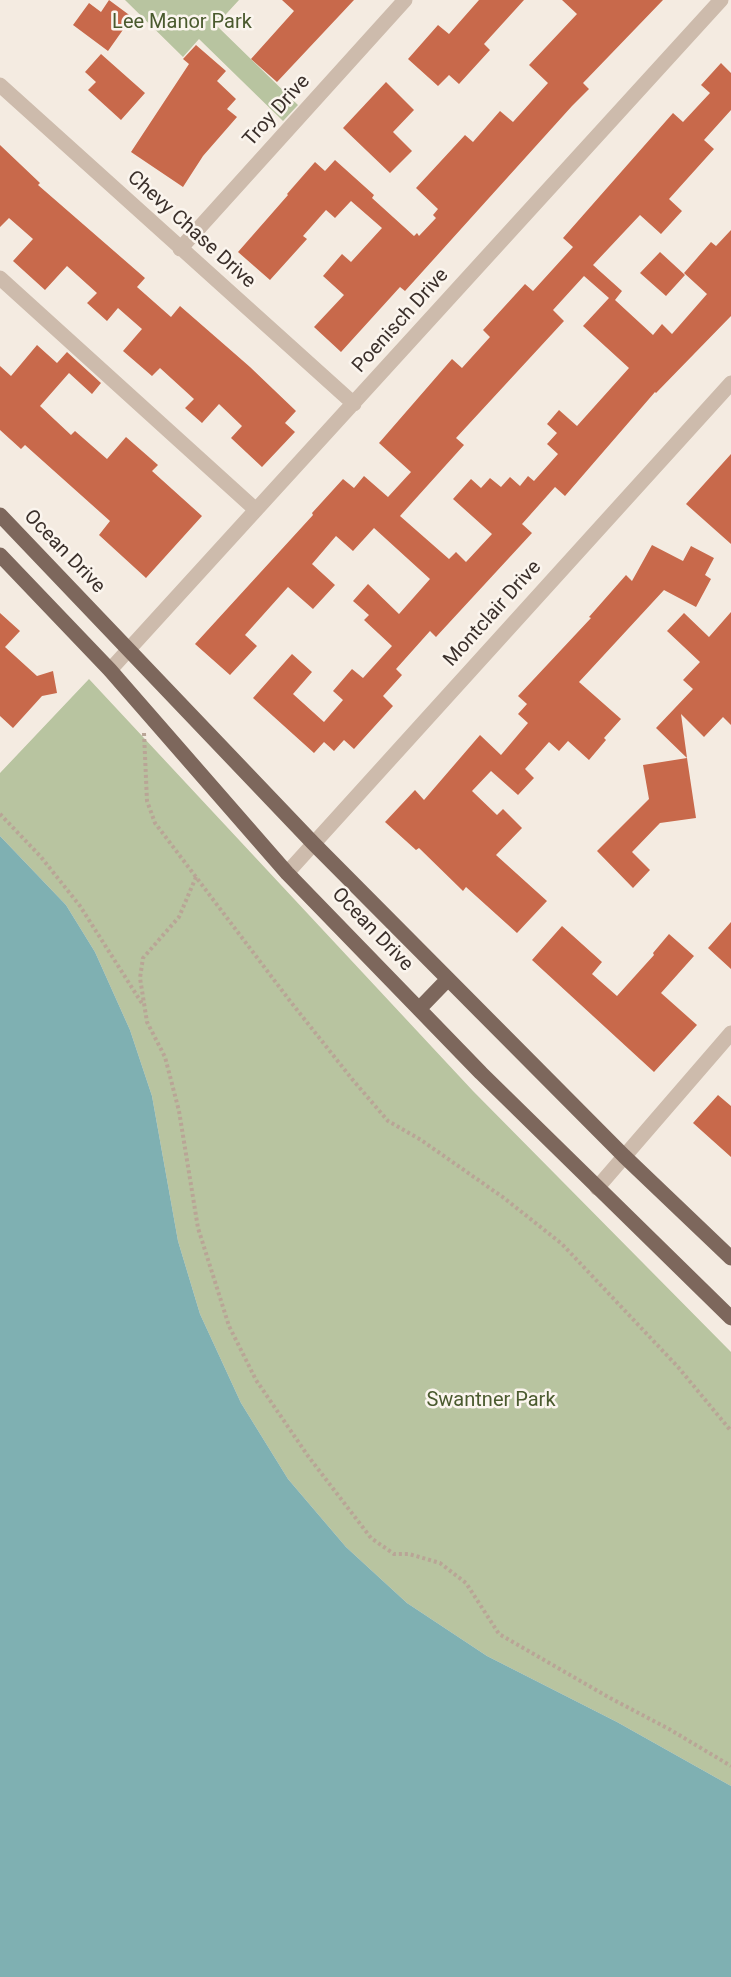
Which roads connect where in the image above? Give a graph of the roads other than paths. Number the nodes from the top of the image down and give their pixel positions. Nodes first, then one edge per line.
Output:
1 (405, 0) edge
2 (721, 0) edge
3 (0, 85) edge
4 (180, 249) junction
5 (0, 278) edge
6 (731, 383) edge
7 (354, 404) junction
8 (256, 510) junction
9 (0, 515) edge
10 (0, 555) edge
11 (128, 650) junction
12 (110, 670) junction
13 (313, 843) junction
14 (287, 873) junction
15 (448, 979) junction
16 (419, 1009) junction
17 (731, 1033) edge
18 (624, 1156) junction
19 (597, 1188) junction
20 (731, 1258) edge
21 (731, 1318) edge

1 - 4 street, Troy Drive
2 - 7 street, Poenisch Drive
3 - 4 street, Chevy Chase Drive
4 - 7 street, Chevy Chase Drive
5 - 8 street
6 - 13 street, Montclair Drive
7 - 8 street, Poenisch Drive
8 - 11 street, Poenisch Drive
9 - 11 main road, Ocean Drive
10 - 12 main road, Ocean Drive
11 - 12 street, Poenisch Drive
11 - 13 main road, Ocean Drive
12 - 14 main road, Ocean Drive
13 - 14 street, Montclair Drive
13 - 15 main road, Ocean Drive
14 - 16 main road, Ocean Drive
15 - 16 main road
15 - 18 main road, Ocean Drive
16 - 19 main road, Ocean Drive
17 - 18 street
18 - 19 street
18 - 20 main road, Ocean Drive
19 - 21 main road, Ocean Drive

